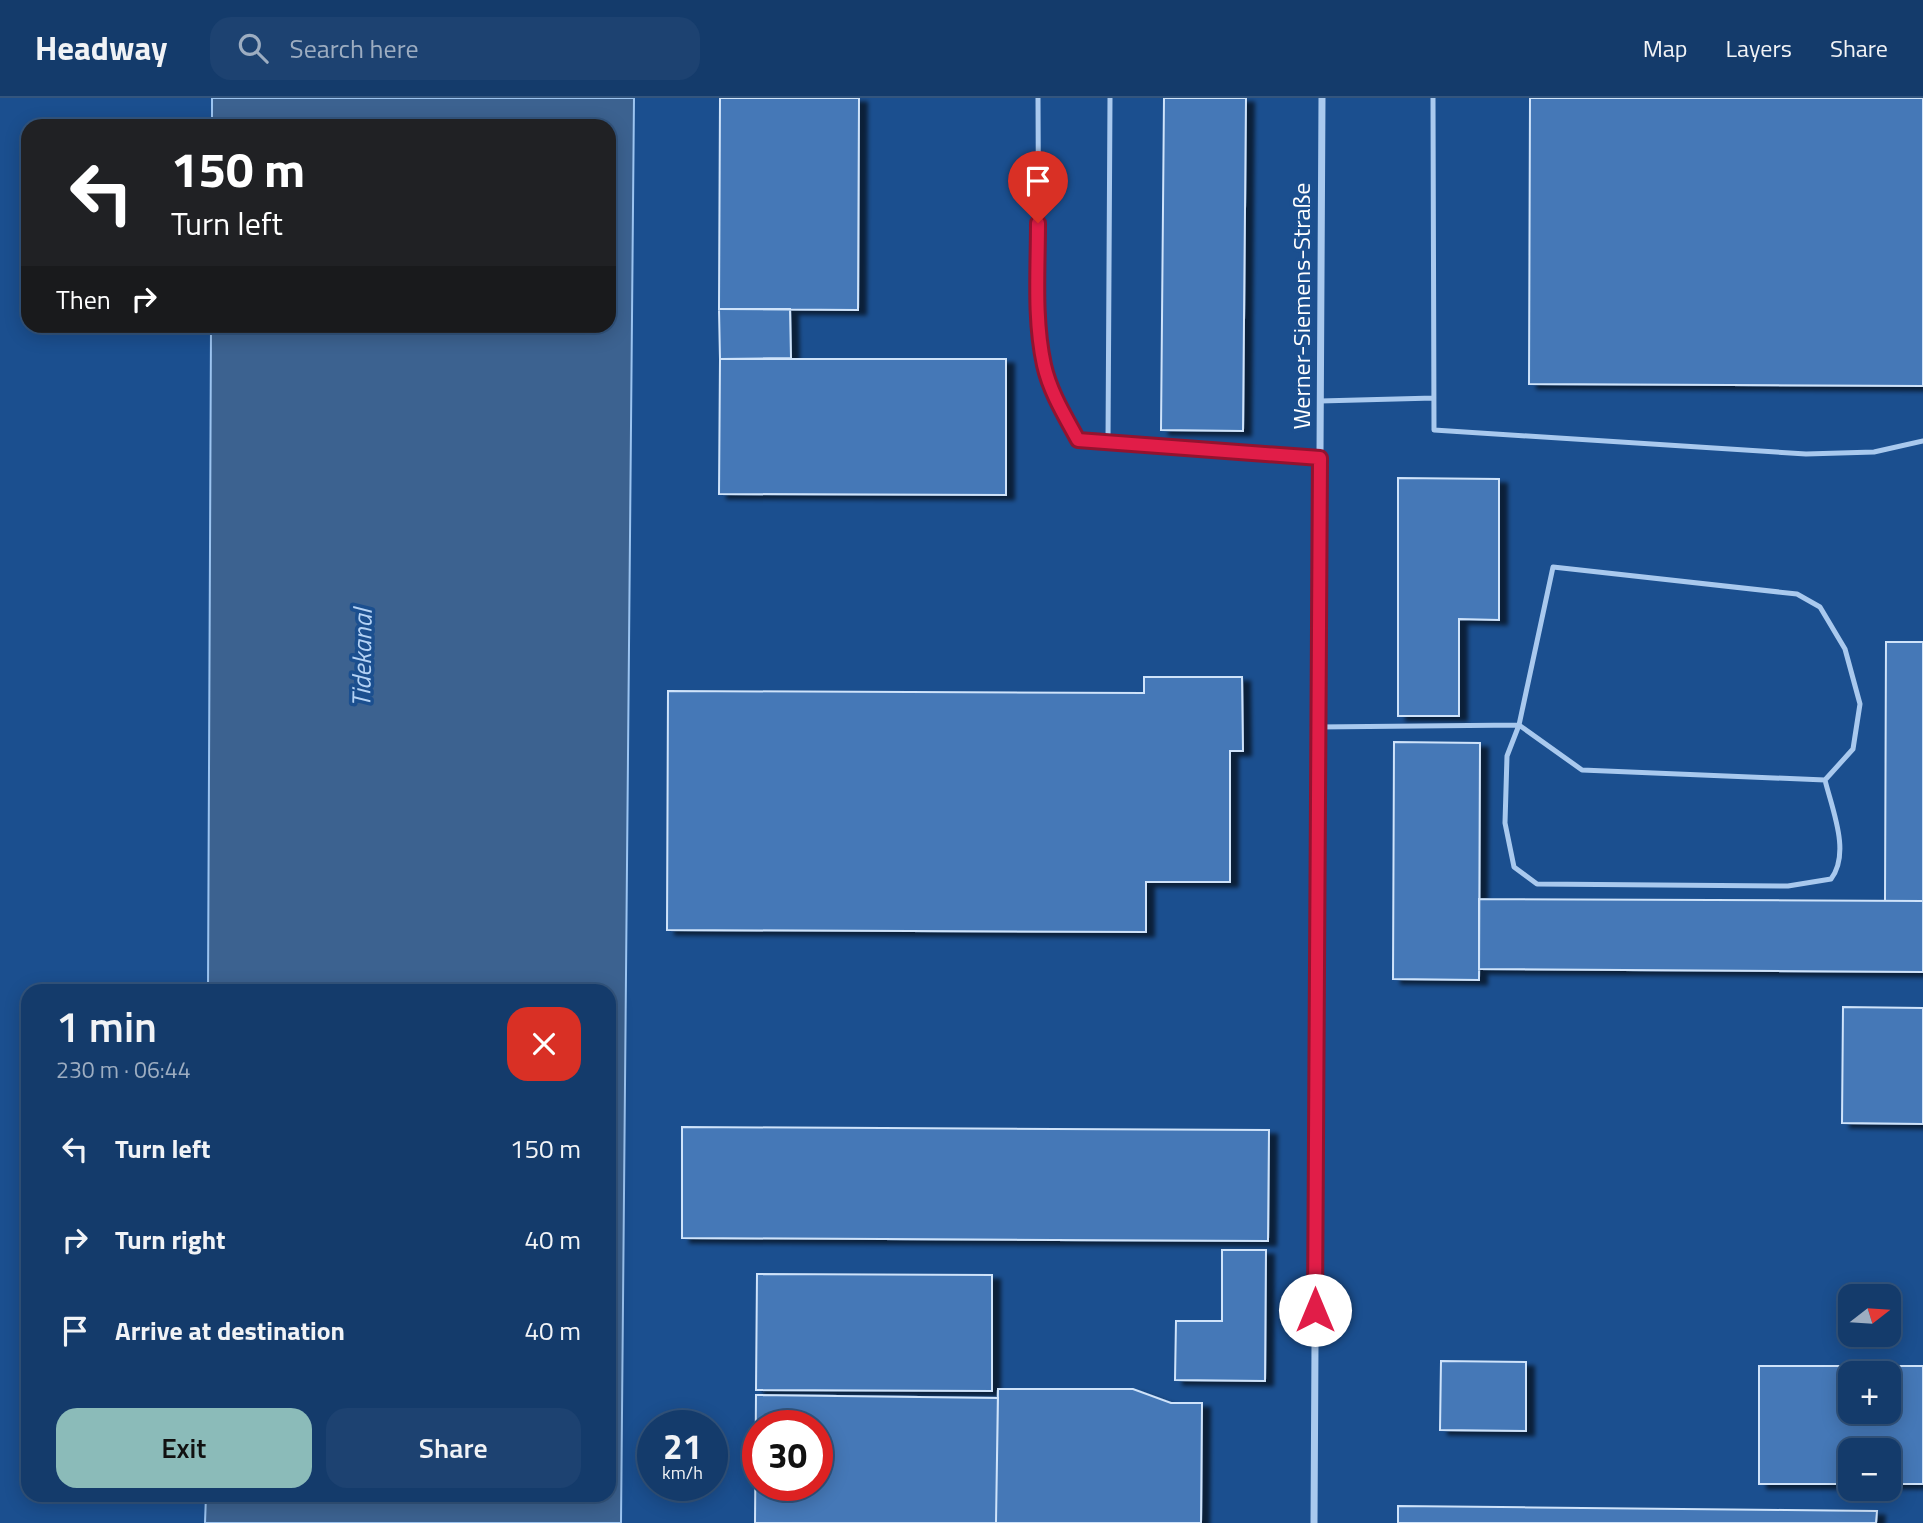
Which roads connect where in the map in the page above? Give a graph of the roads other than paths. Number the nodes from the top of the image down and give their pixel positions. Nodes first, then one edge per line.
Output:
1 (1038, 98) edge
2 (1110, 98) edge
3 (1322, 98) edge
4 (1433, 98) edge
5 (1434, 398) junction
6 (1320, 401) junction
7 (1923, 441) edge
8 (1108, 442) junction
9 (1320, 458) junction
10 (1519, 725) junction
11 (1318, 727) junction
12 (1825, 780) junction
13 (1314, 1523) edge

1 - 8 lane
2 - 8 lane
3 - 6 street, Werner-Siemens-Straße
4 - 5 lane
5 - 6 lane
5 - 7 lane
6 - 9 street, Werner-Siemens-Straße
8 - 9 lane
9 - 11 street, Werner-Siemens-Straße
10 - 11 lane
10 - 12 lane
10 - 12 lane
10 - 12 lane
11 - 13 street, Werner-Siemens-Straße

